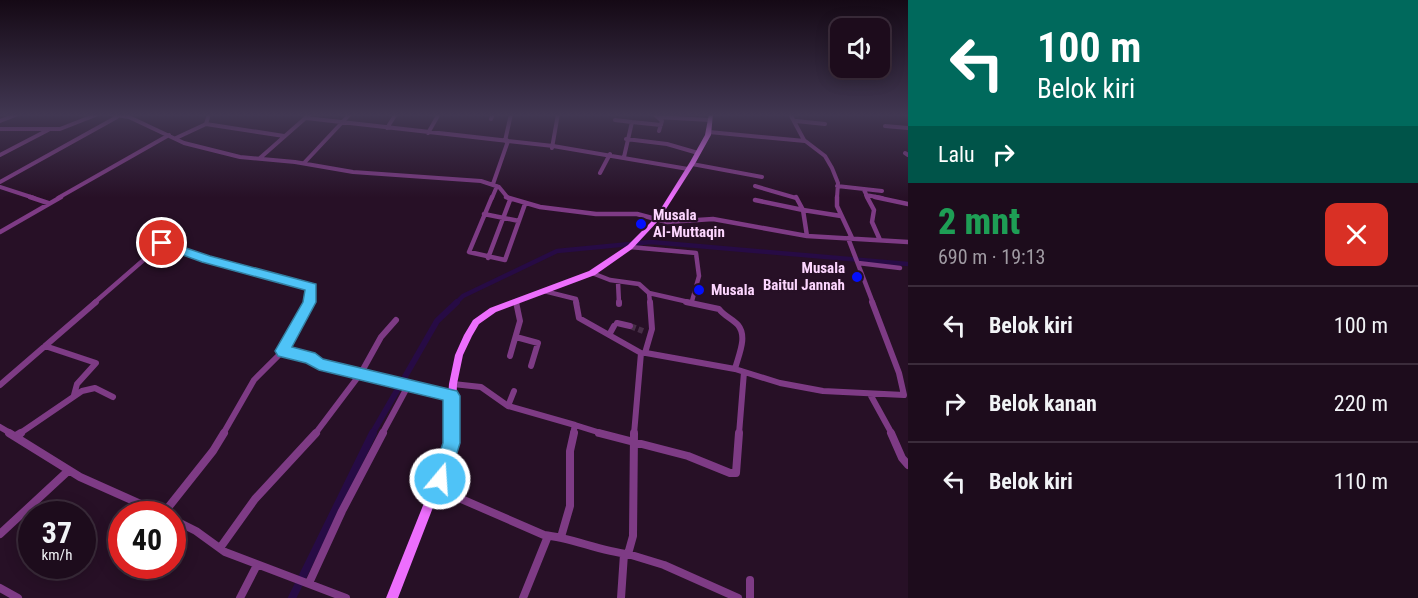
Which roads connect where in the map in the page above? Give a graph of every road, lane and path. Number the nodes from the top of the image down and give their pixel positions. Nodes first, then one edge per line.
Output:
1 (507, 141) edge
2 (24, 142) edge
3 (73, 142) edge
4 (157, 142) edge
5 (189, 142) edge
6 (278, 142) edge
7 (324, 142) edge
8 (514, 142) edge
9 (554, 142) edge
10 (626, 142) edge
11 (650, 142) edge
12 (704, 142) edge
13 (806, 142) edge
14 (553, 147) junction
15 (698, 153) junction
16 (0, 154) edge
17 (610, 154) junction
18 (624, 157) junction
19 (260, 158) junction
20 (304, 163) junction
21 (690, 166) junction
22 (600, 172) dead end
23 (762, 177) dead end
24 (0, 182) edge
25 (495, 185) junction
26 (755, 186) dead end
27 (837, 186) junction
28 (0, 187) edge
29 (882, 191) dead end
30 (865, 192) junction
31 (510, 200) junction
32 (755, 200) dead end
33 (48, 203) junction
34 (525, 204) junction
35 (908, 204) edge
36 (803, 210) junction
37 (484, 214) junction
38 (841, 216) junction
39 (503, 218) junction
40 (657, 219) junction
41 (519, 221) junction
42 (0, 232) edge
43 (807, 236) junction
44 (850, 238) junction
45 (880, 240) junction
46 (908, 242) edge
47 (633, 244) junction
48 (488, 258) junction
49 (857, 260) junction
50 (900, 268) dead end
51 (592, 273) junction
52 (618, 282) junction
53 (542, 291) junction
54 (649, 293) junction
55 (516, 301) junction
56 (692, 301) junction
57 (619, 304) dead end
58 (396, 320) dead end
59 (630, 326) tunnel mouth
60 (643, 331) tunnel mouth
61 (651, 334) junction
62 (609, 335) junction
63 (516, 338) junction
64 (45, 346) junction
65 (283, 351) junction
66 (644, 353) junction
67 (510, 356) dead end
68 (531, 366) dead end
69 (735, 369) junction
70 (744, 372) junction
71 (361, 373) junction
72 (396, 381) joint
73 (407, 384) junction
74 (453, 384) junction
75 (0, 385) edge
76 (514, 391) dead end
77 (870, 394) junction
78 (74, 395) junction
79 (452, 396) junction
80 (113, 397) dead end
81 (508, 406) junction
82 (575, 425) junction
83 (0, 427) edge
84 (16, 436) junction
85 (633, 443) junction
86 (908, 465) edge
87 (68, 471) junction
88 (436, 488) junction
89 (134, 501) edge
90 (173, 501) edge
91 (186, 526) edge
92 (0, 534) edge
93 (548, 536) junction
94 (561, 537) junction
95 (220, 548) junction
96 (626, 554) junction
97 (257, 565) junction
98 (750, 580) dead end
99 (308, 583) junction
100 (0, 588) edge
101 (18, 598) edge
102 (240, 598) edge
103 (346, 598) edge
104 (392, 598) edge
105 (523, 598) edge
106 (621, 598) edge
107 (738, 598) edge
108 (750, 598) edge

1 - 25 street
2 - 16 street
3 - 24 street
4 - 33 street
5 - 19 street
6 - 19 street
7 - 20 street
8 - 14 street
9 - 14 street
10 - 18 street
11 - 15 street
12 - 15 street
13 - 27 street
14 - 17 street
15 - 21 street
17 - 18 street
17 - 22 street
18 - 21 street
19 - 20 street
20 - 25 street
21 - 23 street
21 - 40 street
25 - 31 street
25 - 37 street
26 - 36 street
27 - 30 street
27 - 38 street
28 - 33 street
29 - 30 street
30 - 35 street
30 - 45 street
31 - 34 street
31 - 39 street
32 - 36 street
33 - 42 street
34 - 40 street
34 - 41 street
36 - 38 street
36 - 43 street
37 - 39 street
37 - 48 street
38 - 44 street
39 - 41 street
39 - 48 street
40 - 43 street
40 - 47 street
41 - 48 street
43 - 44 street
44 - 45 street
44 - 49 street
45 - 46 street
47 - 51 street
47 - 56 street
49 - 50 street
49 - 77 street
51 - 52 street
51 - 53 street
52 - 54 street
52 - 57 street
53 - 55 street
53 - 62 street
54 - 56 street
54 - 61 street
55 - 63 street
55 - 74 street
56 - 69 street
58 - 71 street
59 - 62 street
60 - 61 street
61 - 66 street
62 - 66 street
63 - 67 street
63 - 68 street
64 - 65 street
64 - 75 street
64 - 78 street
65 - 71 street
65 - 90 street
66 - 69 street
66 - 85 street
69 - 70 street
70 - 77 street
70 - 85 street
71 - 72 street
71 - 95 street
72 - 73 street
73 - 79 street
73 - 99 street
74 - 79 street
74 - 81 street
76 - 81 street
77 - 86 street
78 - 80 street
78 - 84 street
79 - 88 street
81 - 82 street
82 - 85 street
82 - 94 street
83 - 84 street
84 - 87 street
85 - 96 street
87 - 89 street
87 - 92 street
88 - 93 street
88 - 104 street
91 - 95 street
93 - 94 street
93 - 105 street
94 - 96 street
95 - 97 street
96 - 106 street
96 - 107 street
97 - 99 street
97 - 102 street
98 - 108 street
99 - 103 street
100 - 101 street

